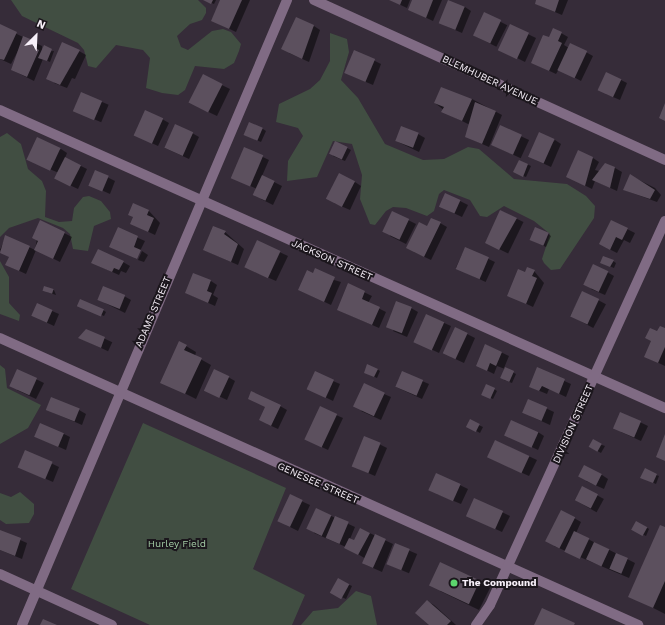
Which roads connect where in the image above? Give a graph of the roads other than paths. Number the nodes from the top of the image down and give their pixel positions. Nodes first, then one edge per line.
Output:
1 (287, 0) edge
2 (314, 0) edge
3 (0, 110) edge
4 (665, 160) edge
5 (201, 201) junction
6 (665, 221) edge
7 (0, 338) edge
8 (594, 378) junction
9 (119, 393) junction
10 (665, 408) edge
11 (508, 568) junction
12 (0, 574) edge
13 (38, 592) junction
14 (22, 625) edge
15 (112, 625) edge
16 (476, 625) edge
17 (638, 625) edge

1 - 5 street, ADAMS STREET
2 - 4 street, BLEMHUBER AVENUE
3 - 5 street, JACKSON STREET
5 - 8 street, JACKSON STREET
5 - 9 street, ADAMS STREET
6 - 8 street, DIVISION STREET
7 - 9 street, GENESEE STREET
8 - 10 street, JACKSON STREET
8 - 11 street, DIVISION STREET
9 - 11 street, GENESEE STREET
9 - 13 street, ADAMS STREET
11 - 16 street, DIVISION STREET
11 - 17 street, GENESEE STREET
12 - 13 street
13 - 14 street, ADAMS STREET
13 - 15 street

